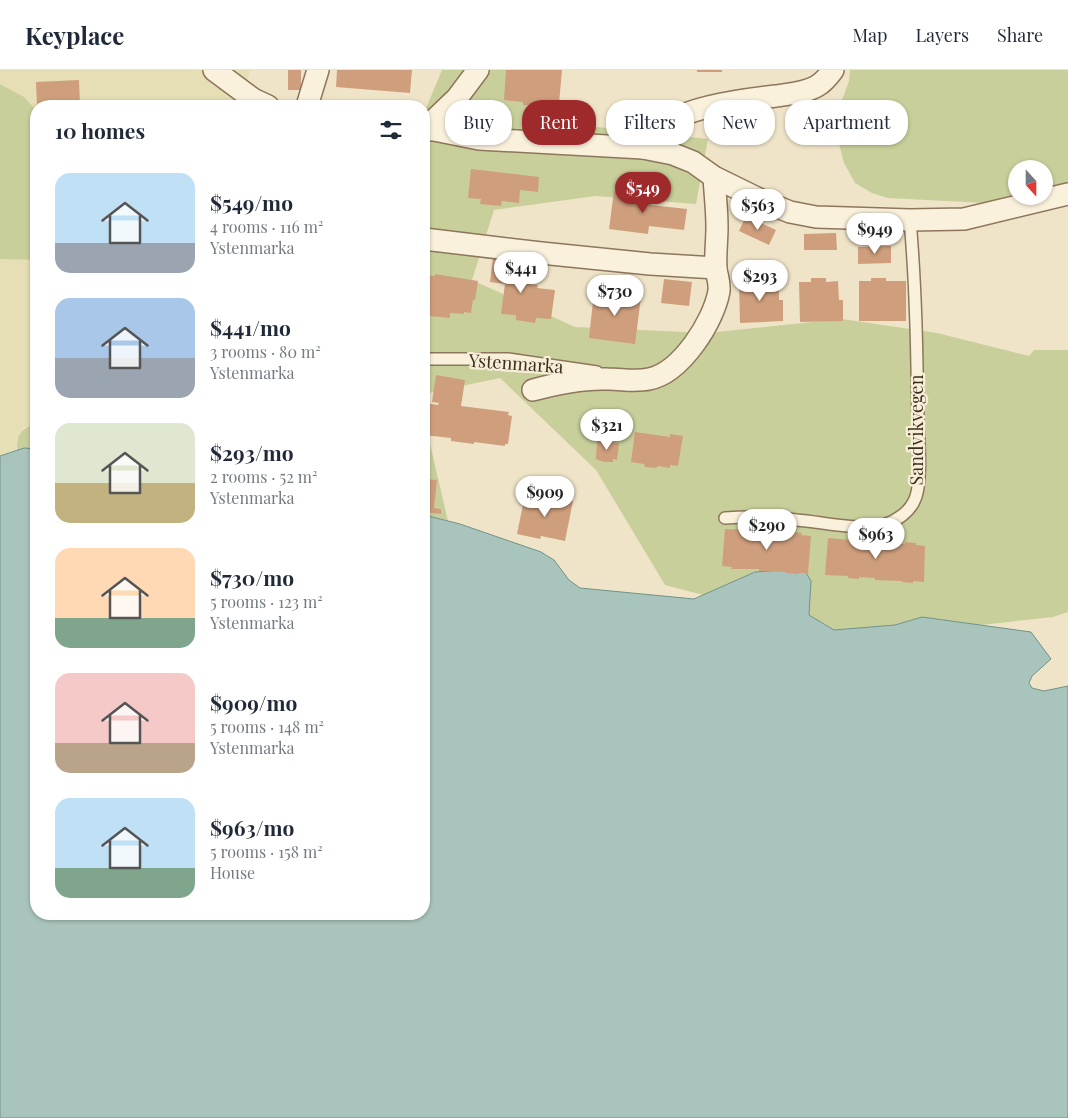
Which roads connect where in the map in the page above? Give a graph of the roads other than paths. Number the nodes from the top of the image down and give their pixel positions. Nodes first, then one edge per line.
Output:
1 (214, 70) edge
2 (318, 70) edge
3 (478, 70) edge
4 (833, 70) edge
5 (255, 100) edge
6 (310, 100) edge
7 (430, 125) edge
8 (430, 130) edge
9 (643, 148) junction
10 (714, 178) junction
11 (1068, 194) edge
12 (910, 220) junction
13 (430, 239) edge
14 (716, 268) junction
15 (430, 359) edge
16 (606, 379) junction
17 (533, 390) dead end
18 (725, 518) dead end

1 - 5 street
2 - 6 street
3 - 7 street
4 - 9 street
8 - 9 street
9 - 10 street
10 - 12 street
10 - 14 street, Ystenmarka
11 - 12 street
12 - 18 lane, Sandvikvegen
13 - 14 street
14 - 16 street, Ystenmarka
15 - 16 lane, Ystenmarka
16 - 17 street, Ystenmarka

